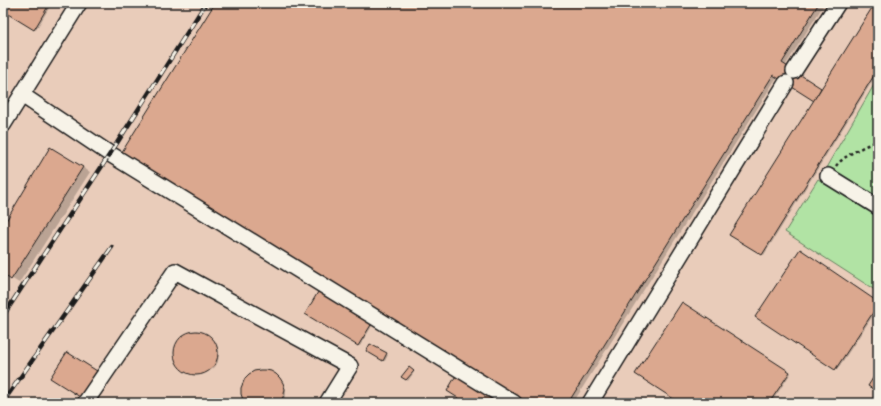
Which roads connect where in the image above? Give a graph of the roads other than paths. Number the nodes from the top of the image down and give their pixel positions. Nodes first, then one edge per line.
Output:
1 (79, 3) edge
2 (838, 3) edge
3 (22, 95) junction
4 (3, 125) edge
5 (828, 176) road end
6 (878, 207) edge
7 (85, 403) edge
8 (327, 403) edge
9 (514, 403) edge
10 (590, 403) edge

1 - 3 lane
2 - 10 lane
3 - 4 lane
3 - 9 lane
5 - 6 lane
7 - 8 lane

